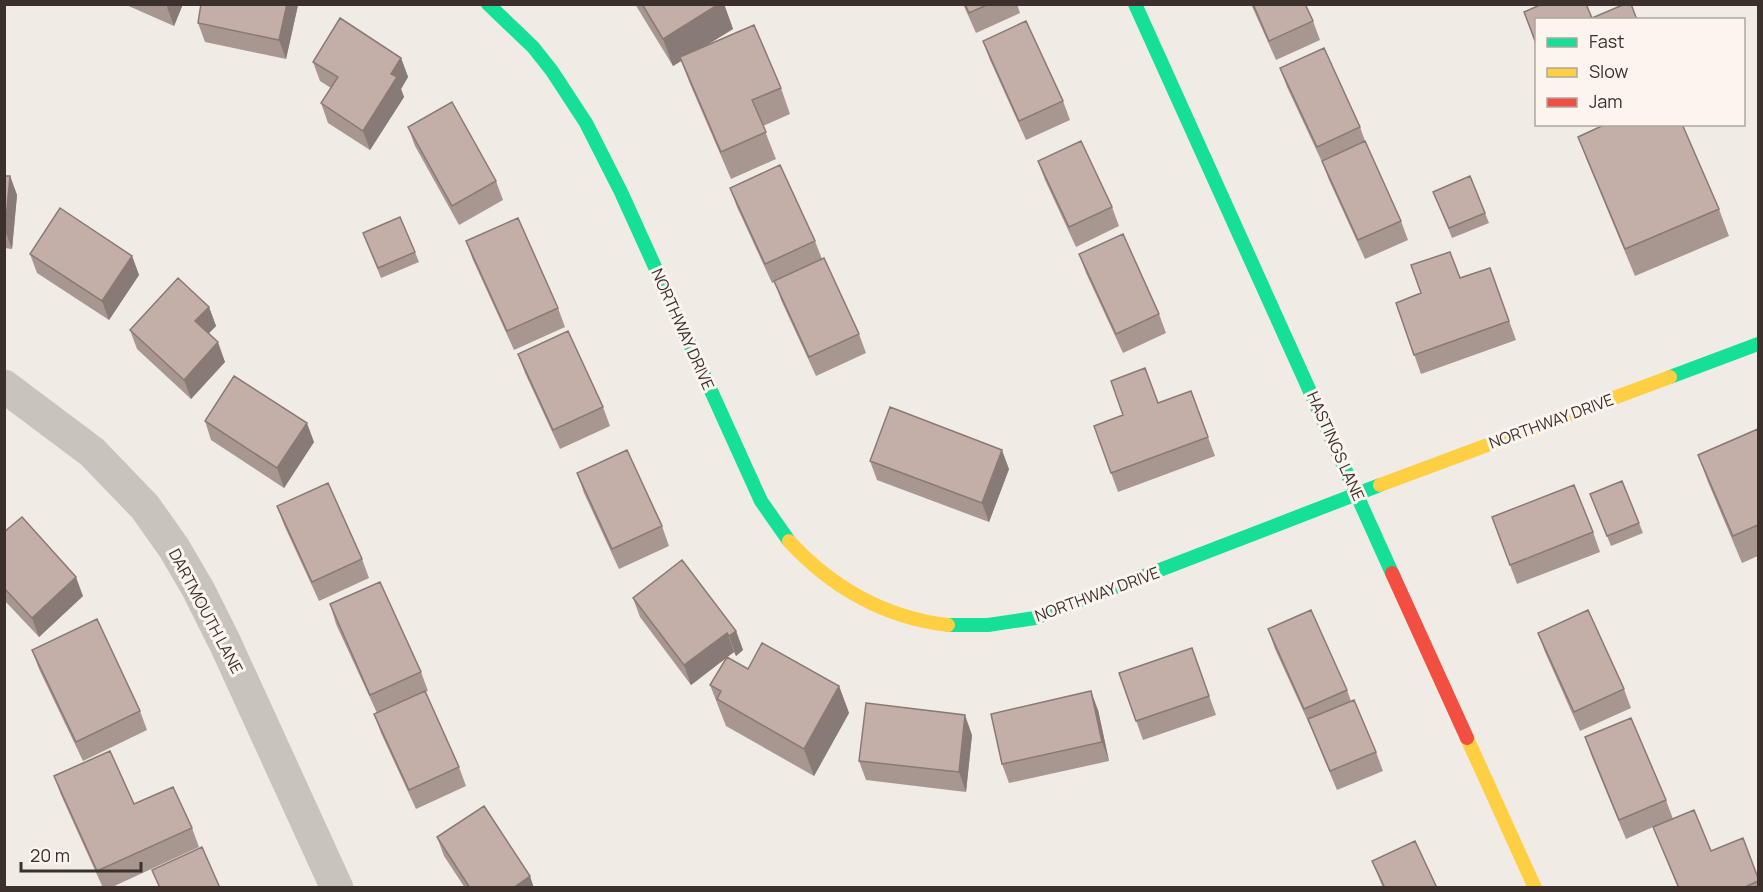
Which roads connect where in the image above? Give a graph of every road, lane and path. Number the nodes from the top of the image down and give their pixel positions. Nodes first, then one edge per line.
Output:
1 (488, 4) edge
2 (1135, 4) edge
3 (1758, 344) edge
4 (4, 386) edge
5 (1358, 494) junction
6 (337, 888) edge
7 (1535, 888) edge

1 - 5 street, NORTHWAY DRIVE
2 - 5 street, HASTINGS LANE
3 - 5 street, NORTHWAY DRIVE
4 - 6 street, DARTMOUTH LANE
5 - 7 street, HASTINGS LANE

